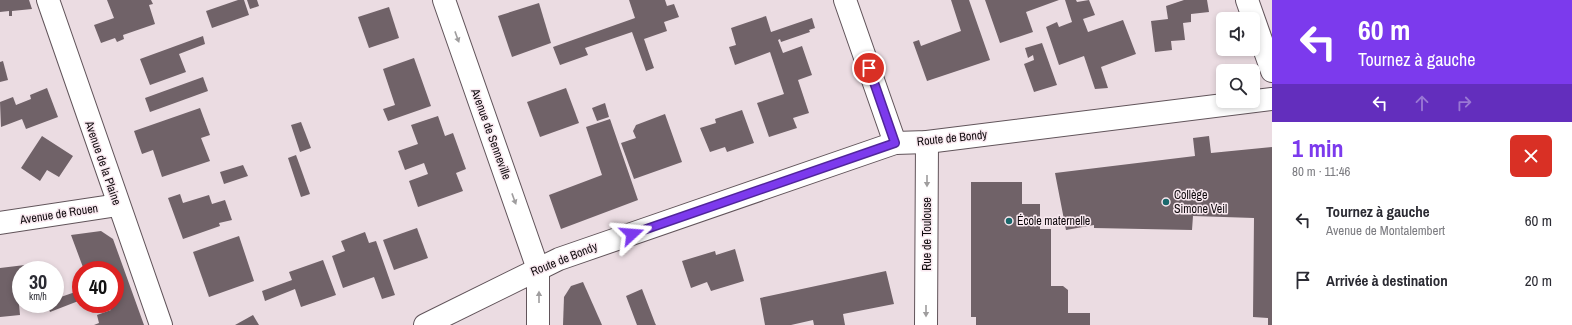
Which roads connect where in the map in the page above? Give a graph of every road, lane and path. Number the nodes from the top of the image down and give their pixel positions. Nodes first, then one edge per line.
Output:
1 (48, 0) edge
2 (444, 0) edge
3 (845, 0) edge
4 (1247, 0) edge
5 (1272, 71) edge
6 (1272, 99) edge
7 (927, 142) junction
8 (895, 143) junction
9 (118, 205) junction
10 (0, 222) edge
11 (538, 269) junction
12 (161, 325) edge
13 (425, 325) edge
14 (538, 325) edge
15 (926, 325) edge

1 - 9 street, Avenue de la Plaine
2 -> 11 street, Avenue de Senneville
3 - 8 street
4 - 5 street
6 - 7 street, Route de Bondy
7 - 8 street, Route de Bondy
7 -> 15 street, Rue de Toulouse
8 - 11 street, Route de Bondy
9 - 10 street, Avenue de Rouen
9 - 12 street, Avenue de la Plaine
11 - 13 street, Route de Bondy
14 -> 11 street, Avenue de Senneville

